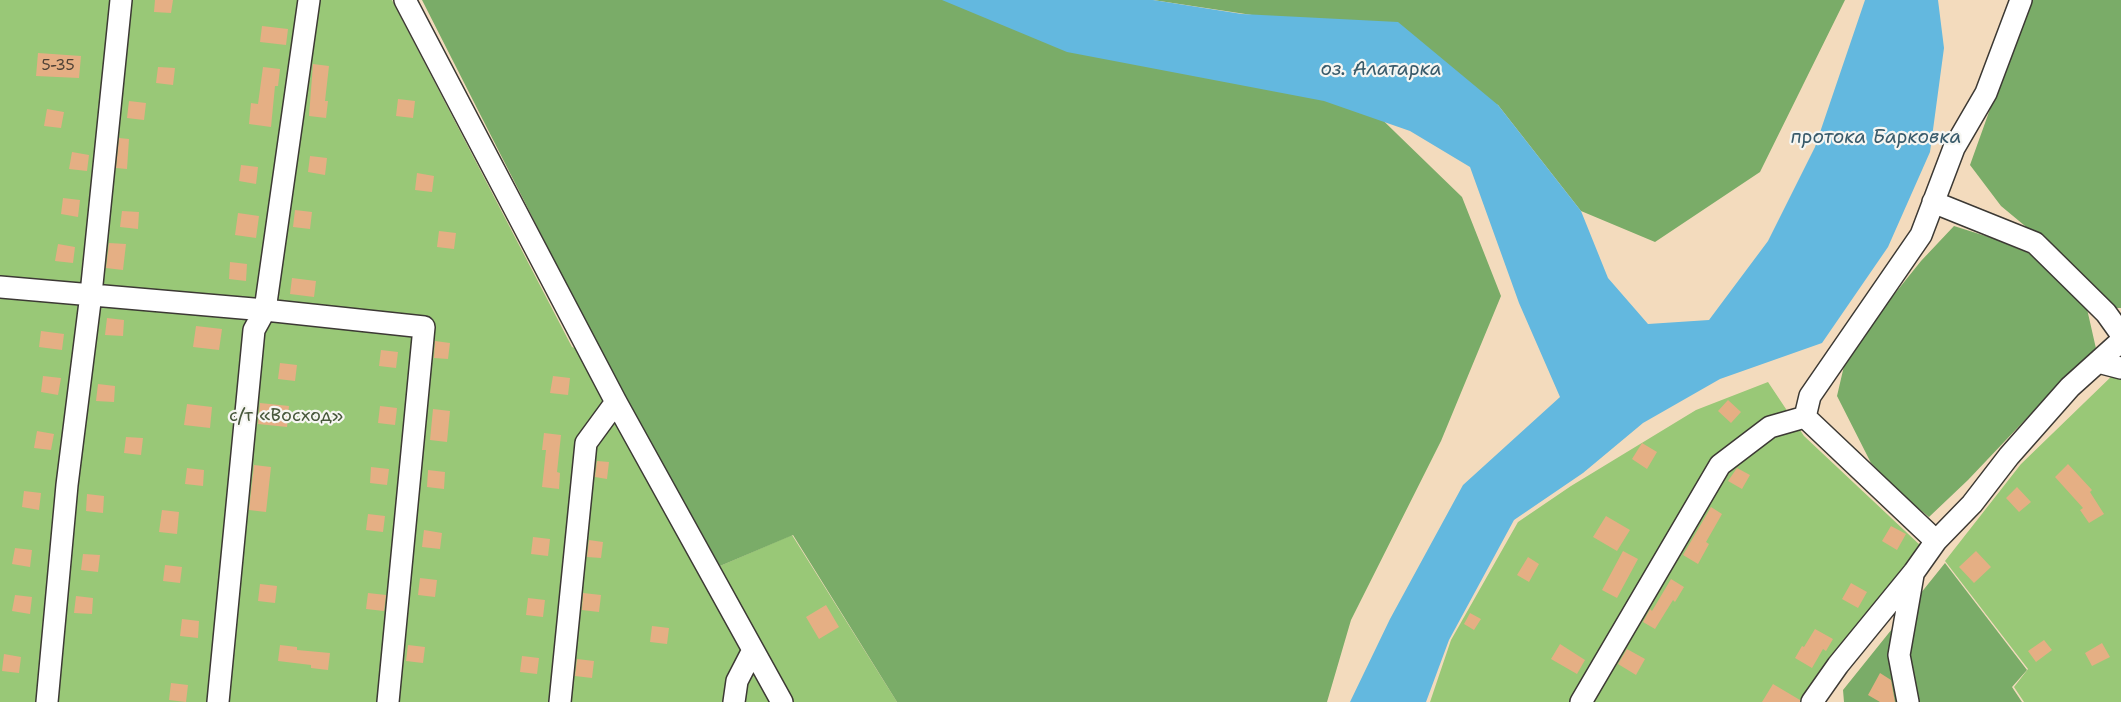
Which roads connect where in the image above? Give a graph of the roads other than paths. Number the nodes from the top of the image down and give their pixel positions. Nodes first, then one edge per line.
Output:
1 (121, 0) edge
2 (309, 0) edge
3 (405, 0) edge
4 (2021, 0) edge
5 (1933, 202) junction
6 (0, 287) edge
7 (91, 294) junction
8 (265, 310) junction
9 (2121, 334) edge
10 (2121, 341) edge
11 (2098, 362) junction
12 (2121, 368) edge
13 (616, 402) junction
14 (1805, 417) junction
15 (1936, 541) junction
16 (1914, 572) junction
17 (753, 650) junction
18 (47, 702) edge
19 (218, 702) edge
20 (388, 702) edge
21 (560, 702) edge
22 (734, 702) edge
23 (782, 702) edge
24 (1581, 702) edge
25 (1812, 702) edge
26 (1908, 702) edge

1 - 7 street
2 - 8 street
3 - 13 street
4 - 5 street
5 - 9 street
5 - 14 street
6 - 7 street
7 - 8 street
7 - 18 street
8 - 19 street
8 - 20 street
10 - 11 street
11 - 12 street
11 - 15 street
13 - 17 street
13 - 21 street
14 - 15 street
14 - 24 street
15 - 16 street
16 - 25 street
16 - 26 street
17 - 22 street
17 - 23 street

